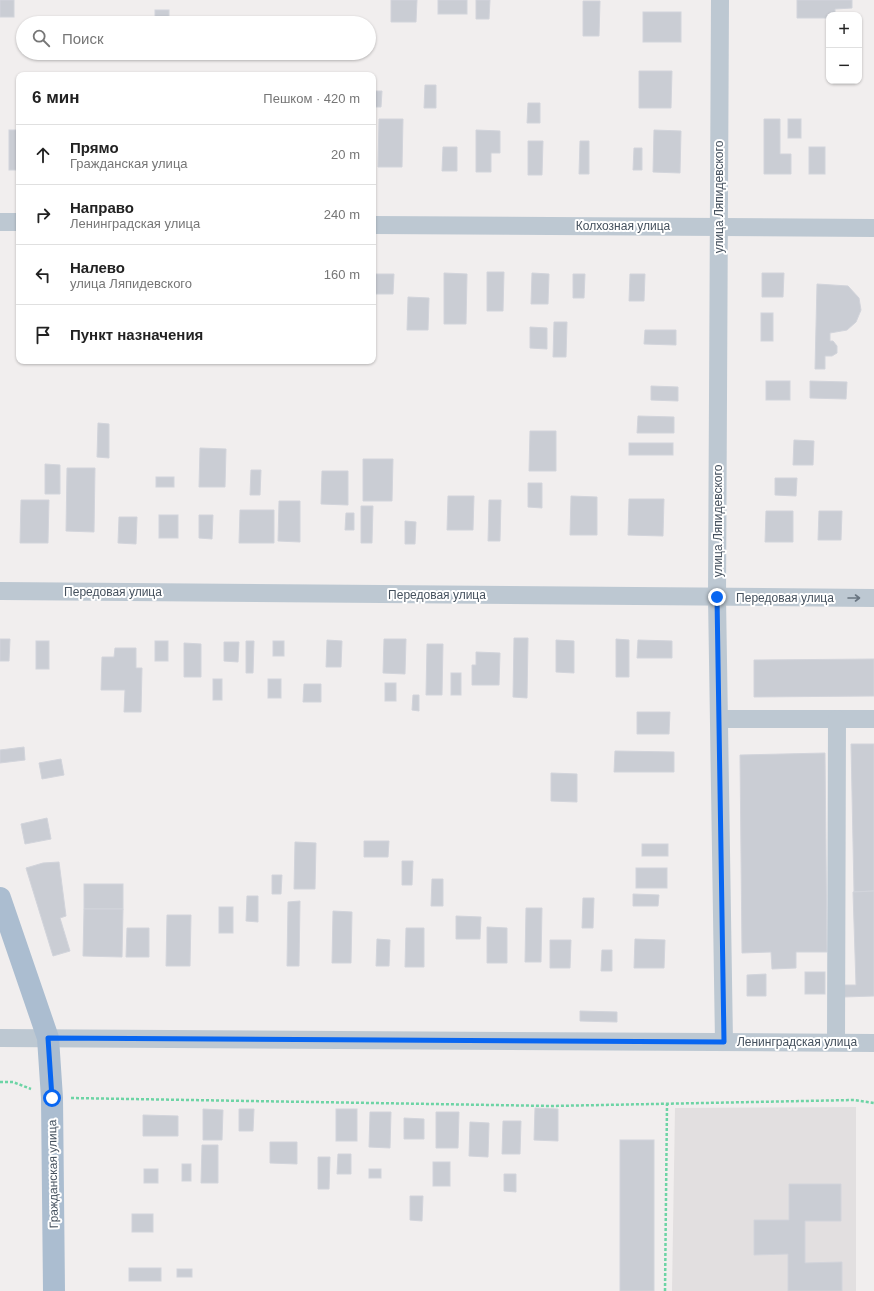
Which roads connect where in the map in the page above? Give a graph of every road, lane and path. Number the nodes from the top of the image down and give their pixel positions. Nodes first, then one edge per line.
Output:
1 (720, 0) edge
2 (0, 222) edge
3 (16, 222) edge
4 (376, 225) edge
5 (719, 227) junction
6 (874, 228) edge
7 (0, 591) edge
8 (717, 597) junction
9 (874, 598) edge
10 (719, 719) junction
11 (837, 719) junction
12 (874, 719) edge
13 (0, 898) edge
14 (0, 1038) edge
15 (48, 1038) junction
16 (724, 1042) junction
17 (836, 1042) junction
18 (874, 1043) edge
19 (0, 1082) edge
20 (52, 1098) junction
21 (667, 1103) junction
22 (874, 1103) edge
23 (54, 1291) edge
24 (665, 1291) edge

1 - 5 street, улица Ляпидевского
2 - 3 street
4 - 5 street, Колхозная улица
5 - 6 street, Колхозная улица
5 - 8 street, улица Ляпидевского
7 - 8 street, Передовая улица
8 -> 9 street, Передовая улица
8 - 10 street, улица Ляпидевского
10 - 11 street
10 - 16 street, улица Ляпидевского
11 - 12 street
11 - 17 street
13 - 15 main road, Гражданская улица
14 - 15 street, Ленинградская улица
15 - 16 street, Ленинградская улица
15 - 20 main road, Гражданская улица
16 - 17 street, Ленинградская улица
17 - 18 street, Ленинградская улица
19 - 20 path
20 - 21 path
20 - 23 main road, Гражданская улица
21 - 22 path
21 - 24 path

